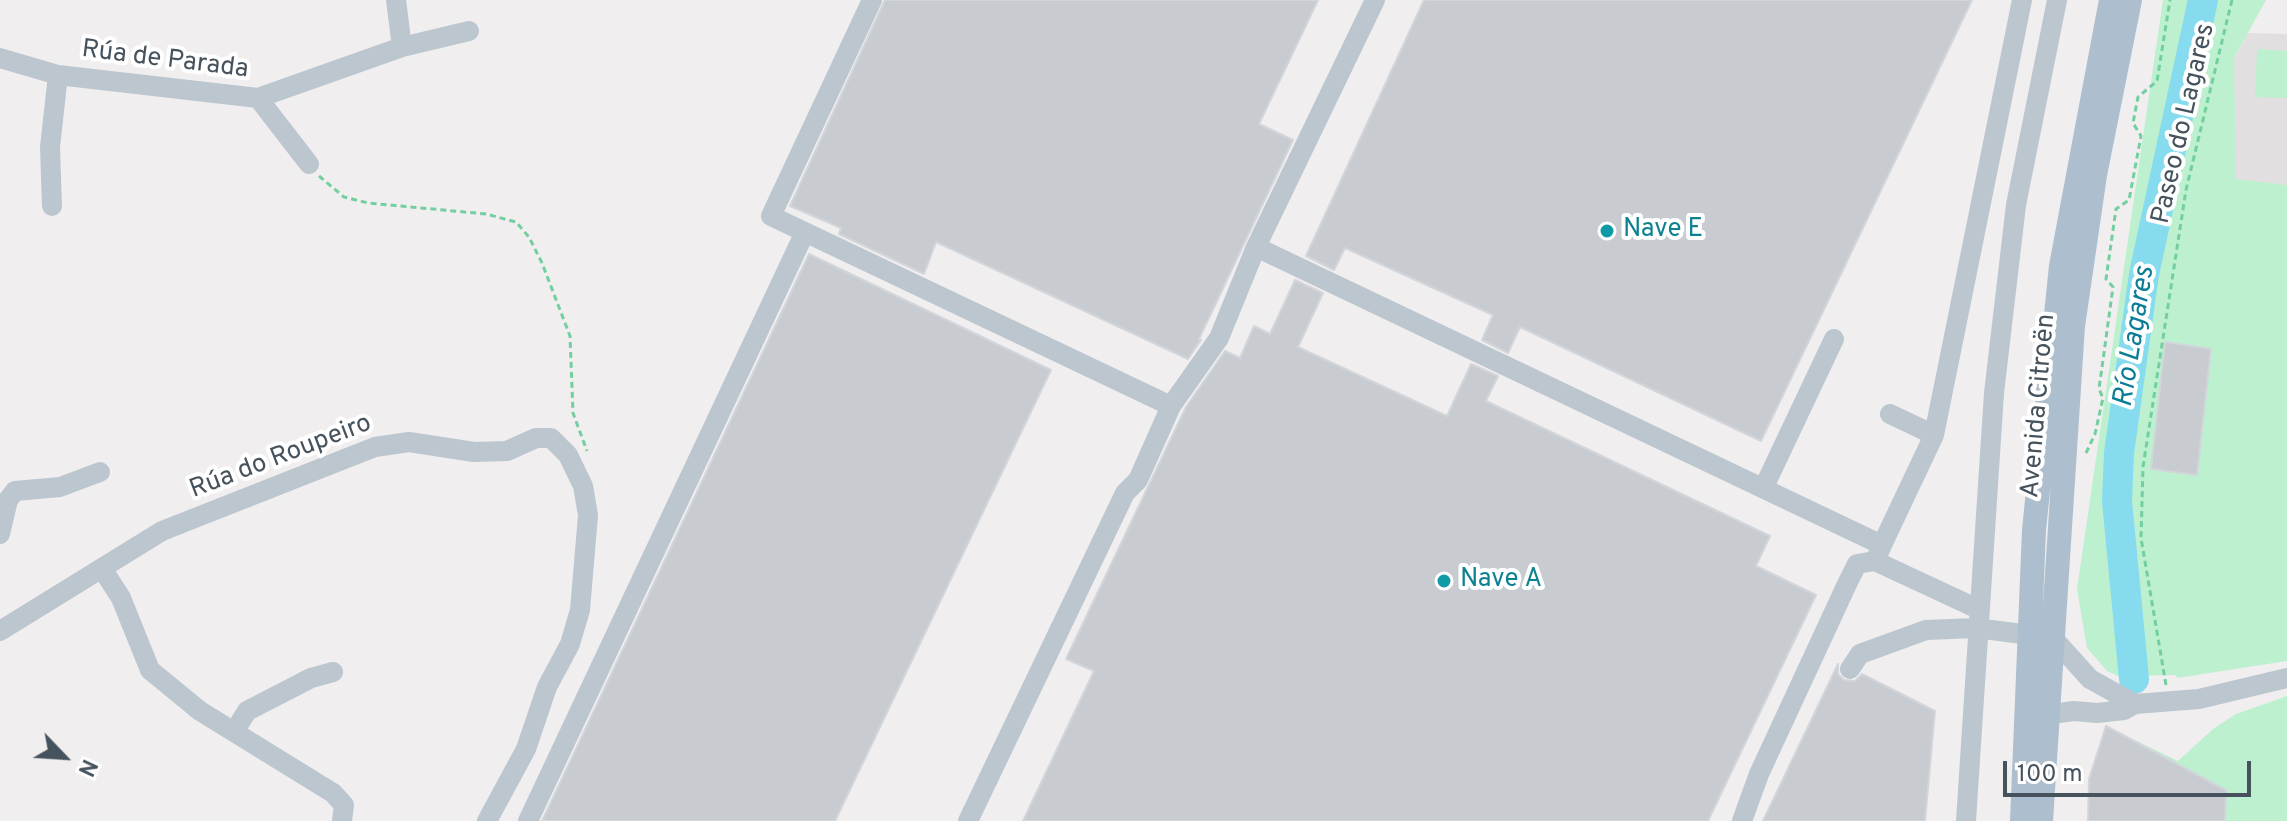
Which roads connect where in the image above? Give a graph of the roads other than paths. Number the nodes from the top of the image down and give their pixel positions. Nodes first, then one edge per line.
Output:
1 (396, 0) edge
2 (872, 0) edge
3 (1375, 0) edge
4 (2022, 0) edge
5 (2057, 0) edge
6 (2111, 0) edge
7 (2130, 0) edge
8 (469, 31) dead end
9 (402, 47) junction
10 (0, 58) edge
11 (58, 75) junction
12 (258, 98) junction
13 (309, 164) road end
14 (52, 206) dead end
15 (805, 232) junction
16 (1256, 247) junction
17 (1834, 339) dead end
18 (1171, 406) junction
19 (1890, 414) dead end
20 (1934, 435) junction
21 (100, 472) dead end
22 (1764, 487) junction
23 (0, 534) edge
24 (1879, 553) junction
25 (103, 570) junction
26 (1977, 618) junction
27 (0, 631) edge
28 (2028, 635) junction
29 (2053, 638) junction
30 (1850, 669) dead end
31 (333, 672) dead end
32 (2287, 678) edge
33 (2135, 704) junction
34 (2036, 716) junction
35 (234, 732) junction
36 (342, 821) edge
37 (487, 821) edge
38 (528, 821) edge
39 (968, 821) edge
40 (1742, 821) edge
41 (1966, 821) edge
42 (2022, 821) edge
43 (2041, 821) edge

1 - 9 street
2 - 15 street
3 - 16 street
4 - 20 street
5 - 26 street
6 - 28 main road, Avenida Citroën
7 - 29 main road, Avenida Citroën
8 - 9 street, Rúa de Parada
9 - 12 street, Rúa de Parada
10 - 11 street, Rúa de Parada
11 - 12 street, Rúa de Parada
11 - 14 street, Rúa de Parada
12 - 13 street
15 - 18 street
15 - 38 street
16 - 18 street
16 - 22 street
17 - 22 street
18 - 39 street
19 - 20 street
20 - 24 street
21 - 23 street
22 - 24 street
24 - 26 street
24 - 40 street
25 - 27 street, Rúa do Roupeiro
25 - 35 street
25 - 37 street, Rúa do Roupeiro
26 - 28 street
26 - 30 street
26 - 41 street
28 - 29 street
28 - 34 main road, Avenida Citroën
29 - 33 street
29 - 34 main road, Avenida Citroën
31 - 35 street
32 - 33 street
33 - 34 street
34 - 42 main road, Avenida Citroën
34 - 43 main road, Avenida Citroën
35 - 36 street

